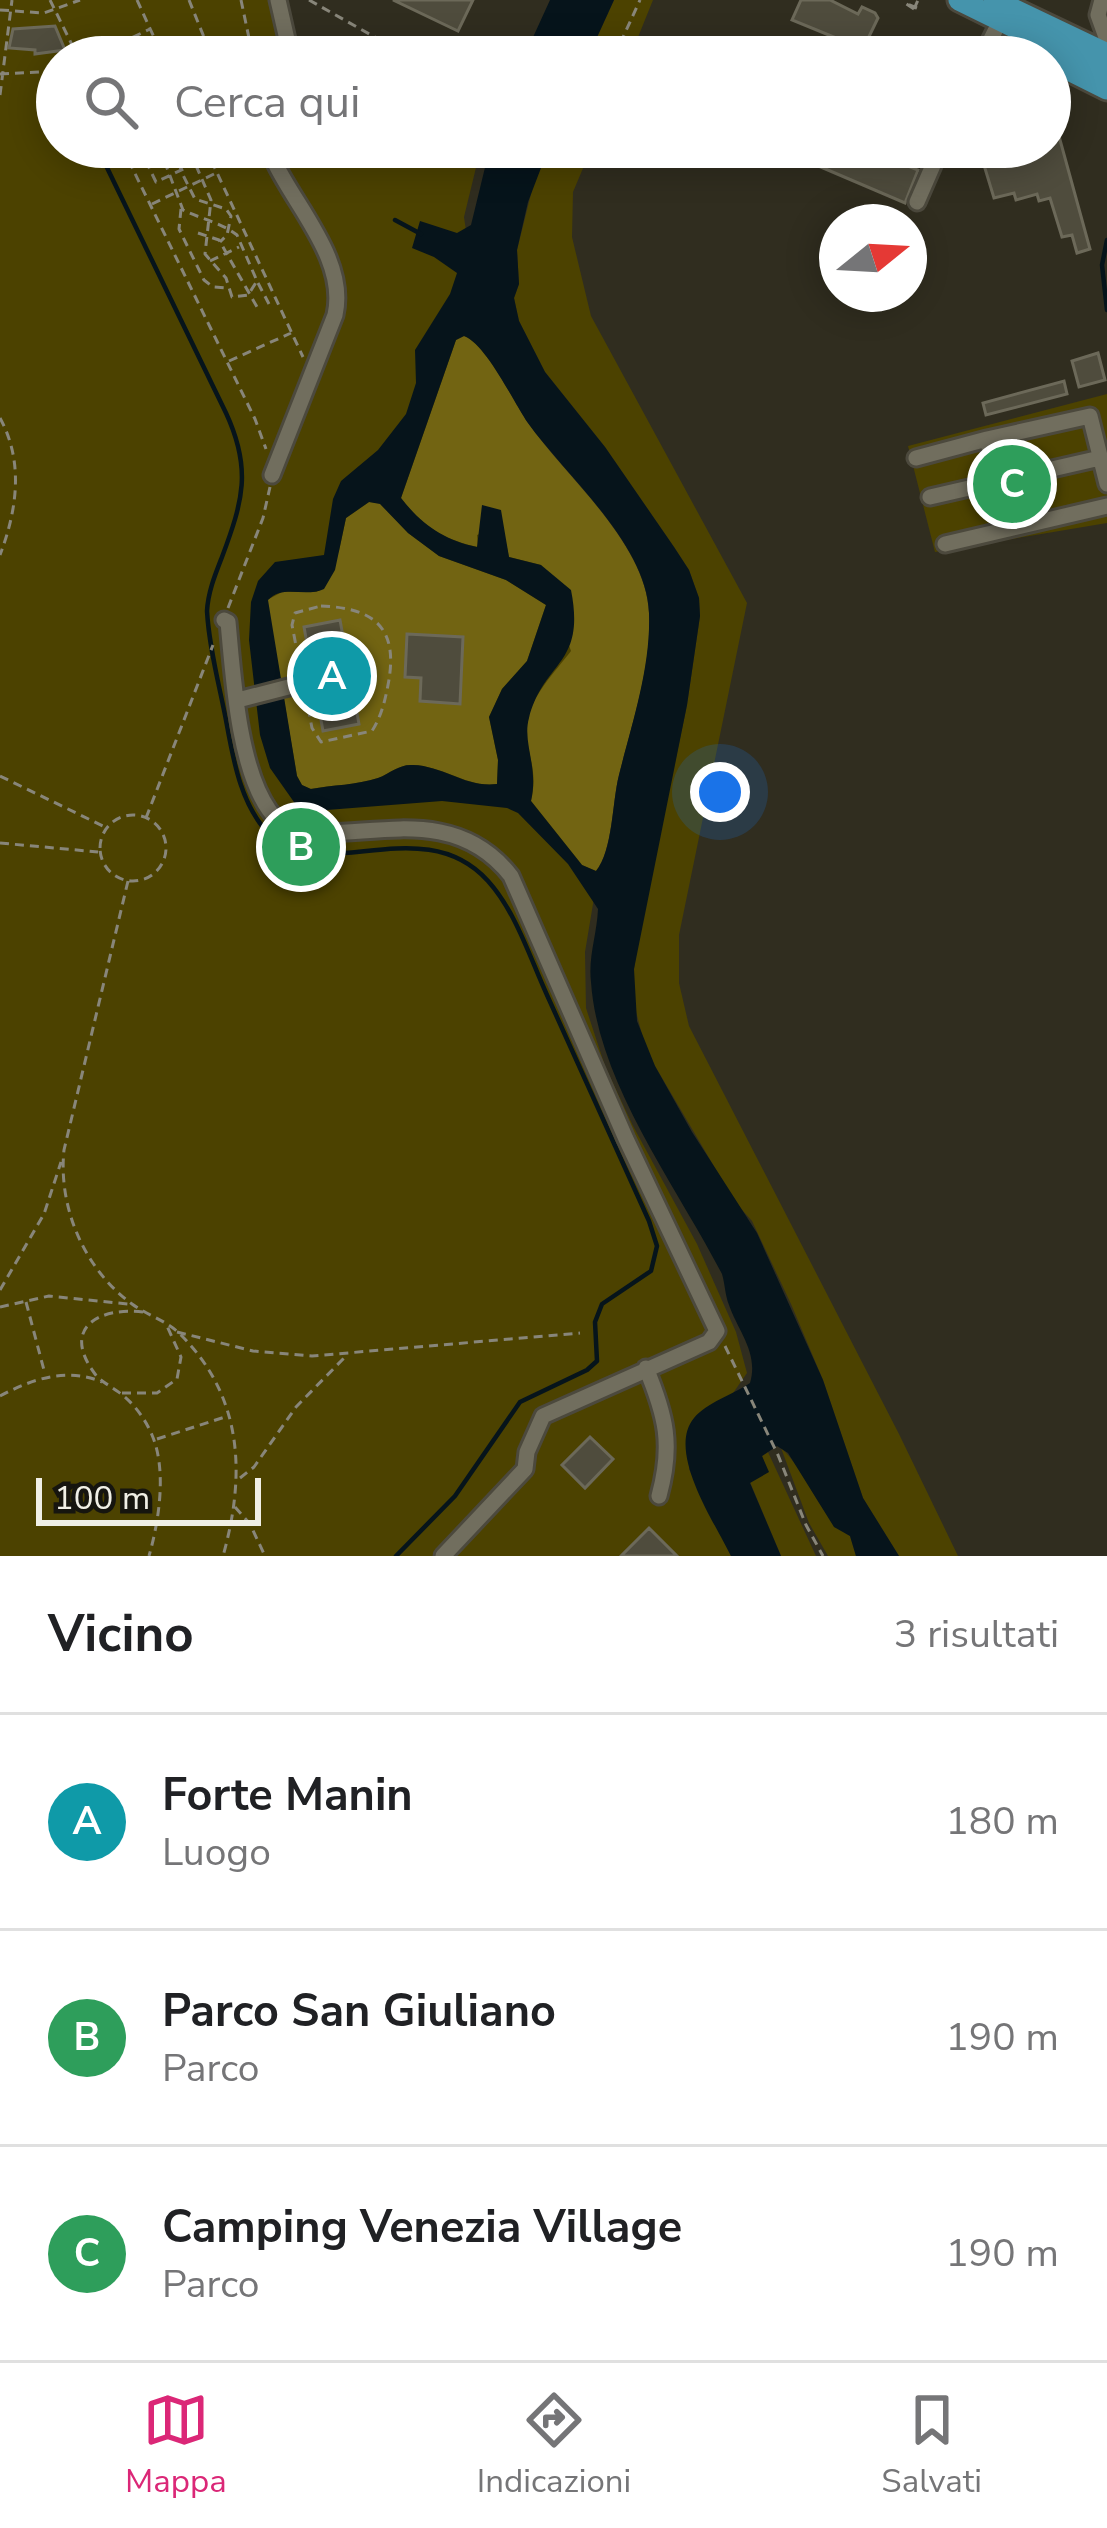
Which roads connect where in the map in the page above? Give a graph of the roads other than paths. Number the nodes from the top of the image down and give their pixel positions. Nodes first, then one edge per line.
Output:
1 (278, 0) edge
2 (942, 0) edge
3 (958, 0) edge
4 (994, 0) edge
5 (1100, 7) edge
6 (995, 31) junction
7 (1064, 33) junction
8 (286, 36) edge
9 (992, 36) edge
10 (1004, 36) edge
11 (1031, 36) edge
12 (1070, 36) edge
13 (1071, 36) edge
14 (1107, 40) edge
15 (1107, 54) edge
16 (1071, 55) edge
17 (1071, 71) edge
18 (1107, 73) edge
19 (1107, 89) edge
20 (278, 168) edge
21 (932, 168) edge
22 (917, 202) dead end
23 (987, 439) junction
24 (916, 458) dead end
25 (1100, 458) junction
26 (272, 475) road end
27 (998, 482) junction
28 (1107, 484) edge
29 (930, 496) dead end
30 (1107, 506) edge
31 (1009, 530) junction
32 (945, 544) dead end
33 (224, 620) road end
34 (296, 685) road end
35 (245, 699) junction
36 (646, 1368) junction
37 (659, 1496) dead end
38 (443, 1556) edge

1 - 8 street
2 - 6 main road
3 - 11 main road
4 - 7 main road
5 - 7 street
5 - 14 street
6 - 9 street
6 - 10 main road
7 - 12 main road
13 - 15 main road
16 - 18 main road
17 - 19 main road
20 - 26 street
21 - 22 street
23 - 24 street
23 - 25 street
23 - 27 street
25 - 27 street
25 - 28 street
27 - 29 street
27 - 31 street
30 - 31 street
31 - 32 street
33 - 35 street
34 - 35 street
35 - 36 street
36 - 37 street
36 - 38 street

